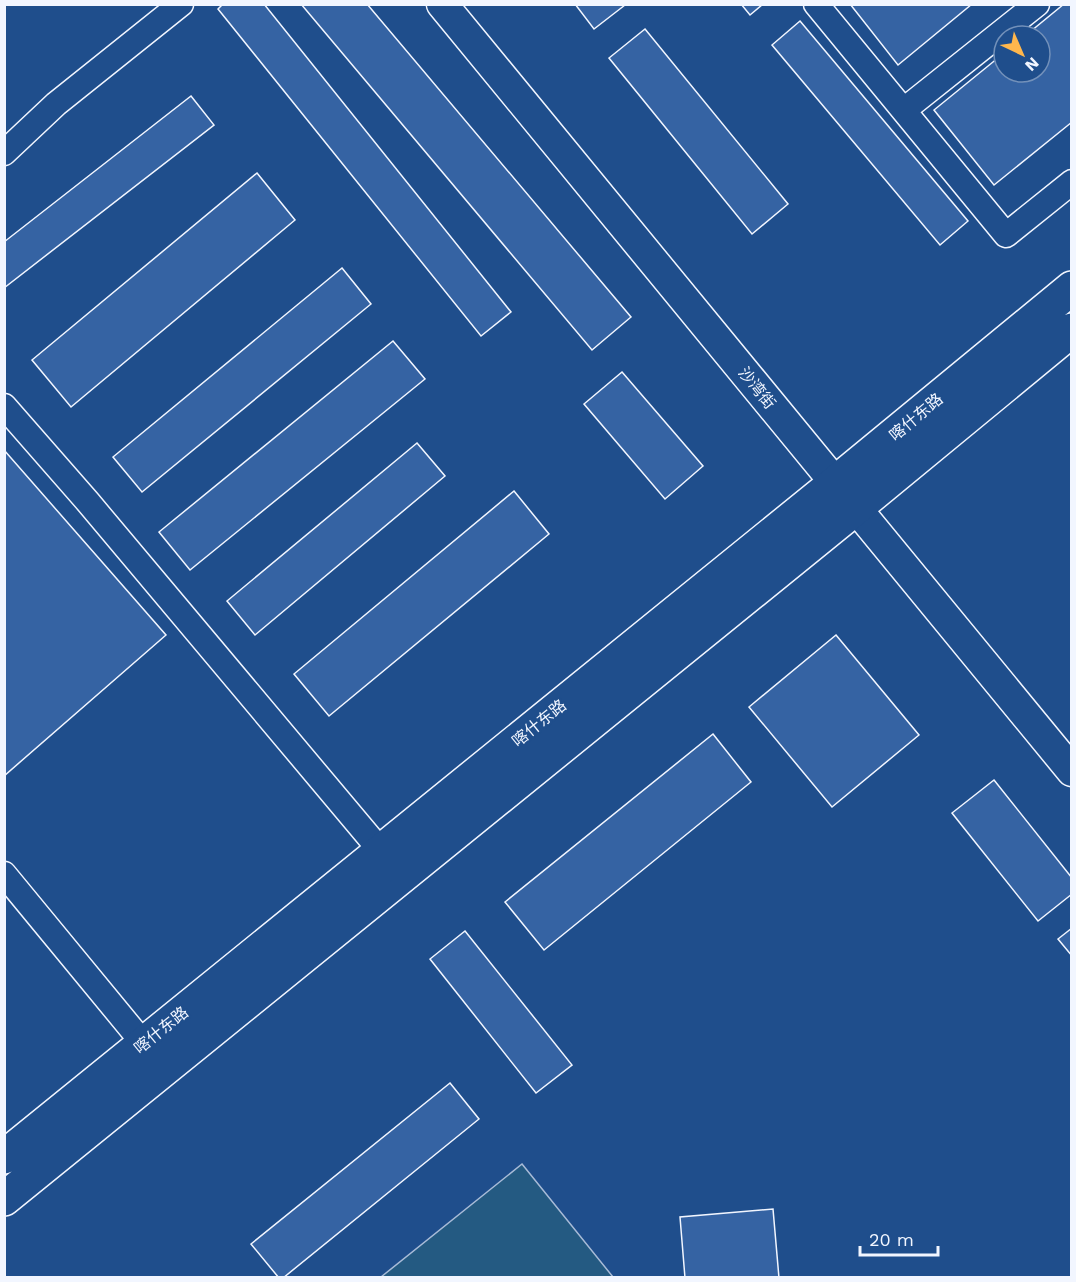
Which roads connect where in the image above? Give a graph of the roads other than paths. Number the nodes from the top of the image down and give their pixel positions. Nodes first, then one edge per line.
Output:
1 (181, 4) edge
2 (442, 4) edge
3 (816, 4) edge
4 (1037, 4) edge
5 (904, 110) junction
6 (4, 153) edge
7 (1071, 182) edge
8 (1071, 288) edge
9 (1071, 330) edge
10 (4, 406) edge
11 (835, 483) junction
12 (856, 508) junction
13 (1071, 771) edge
14 (381, 851) junction
15 (4, 874) edge
16 (144, 1045) junction
17 (4, 1157) edge
18 (4, 1199) edge

1 - 6 street
2 - 11 street, 沙湾街
3 - 5 street
4 - 5 street
5 - 7 street
8 - 11 main road, 喀什东路
9 - 12 main road, 喀什东路
10 - 14 street
11 - 12 street, 沙湾街
11 - 14 main road, 喀什东路
12 - 13 street, 沙湾街
12 - 18 main road, 喀什东路
14 - 16 main road, 喀什东路
15 - 16 street
16 - 17 main road, 喀什东路

